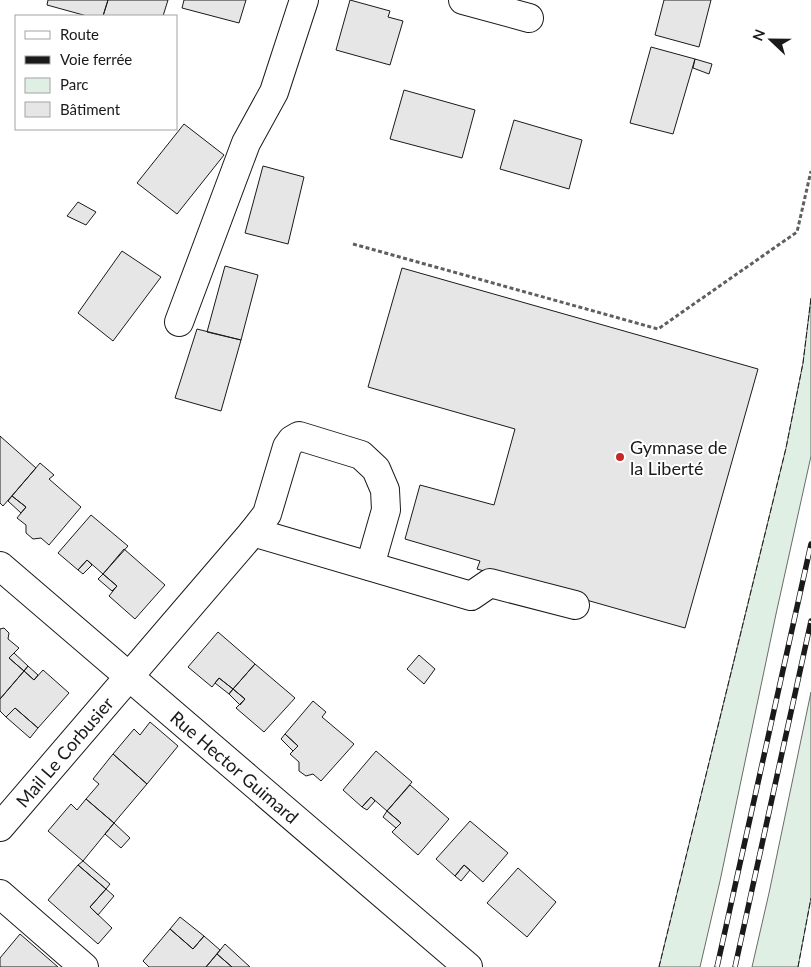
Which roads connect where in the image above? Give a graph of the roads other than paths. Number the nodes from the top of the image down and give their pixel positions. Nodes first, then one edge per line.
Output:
1 (304, 0) edge
2 (463, 0) edge
3 (529, 18) dead end
4 (179, 322) dead end
5 (253, 532) junction
6 (0, 566) edge
7 (370, 566) junction
8 (575, 606) dead end
9 (129, 676) junction
10 (0, 827) edge
11 (0, 894) edge
12 (84, 967) edge
13 (468, 967) edge

1 - 4 street
2 - 3 street
5 - 7 street
5 - 7 street, Mail Le Corbusier
5 - 9 street, Mail Le Corbusier
6 - 9 street, Rue Hector Guimard
7 - 8 street
9 - 10 street, Mail Le Corbusier
9 - 13 street, Rue Hector Guimard
11 - 12 street

